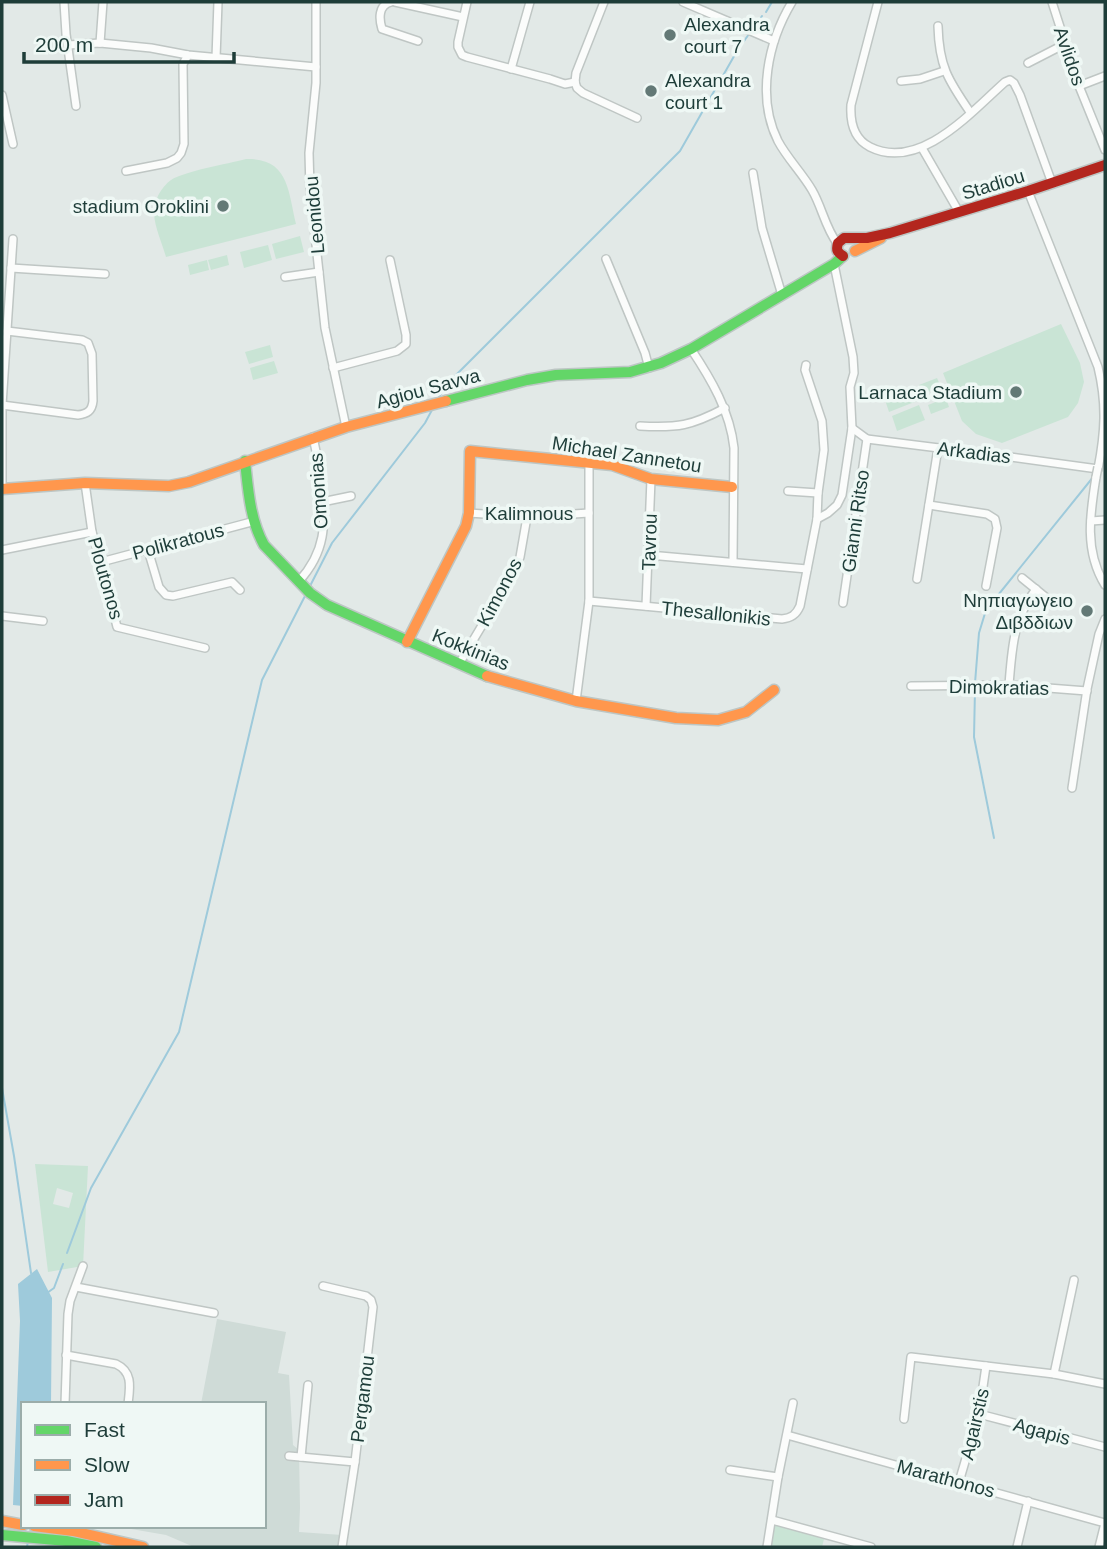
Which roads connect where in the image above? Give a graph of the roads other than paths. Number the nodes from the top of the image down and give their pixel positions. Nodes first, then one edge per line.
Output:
1 (64, 2) edge
2 (103, 2) edge
3 (218, 2) edge
4 (316, 2) edge
5 (393, 2) edge
6 (467, 2) edge
7 (530, 2) edge
8 (604, 2) edge
9 (683, 2) edge
10 (792, 2) edge
11 (877, 2) edge
12 (1052, 2) edge
13 (463, 17) junction
14 (938, 26) dead end
15 (418, 41) dead end
16 (774, 41) junction
17 (100, 43) junction
18 (1065, 44) junction
19 (68, 45) junction
20 (188, 55) junction
21 (216, 58) junction
22 (1028, 63) dead end
23 (316, 67) junction
24 (511, 69) junction
25 (944, 71) junction
26 (1105, 76) edge
27 (901, 81) dead end
28 (575, 82) junction
29 (1080, 86) junction
30 (2, 95) edge
31 (76, 106) dead end
32 (970, 112) junction
33 (637, 118) dead end
34 (13, 144) dead end
35 (922, 148) junction
36 (1105, 150) edge
37 (1105, 165) edge
38 (125, 171) dead end
39 (753, 173) dead end
40 (1052, 183) junction
41 (1028, 191) junction
42 (959, 212) junction
43 (890, 233) junction
44 (850, 238) junction
45 (13, 239) dead end
46 (837, 243) junction
47 (855, 251) junction
48 (606, 259) dead end
49 (390, 260) dead end
50 (838, 260) junction
51 (11, 268) junction
52 (319, 272) junction
53 (105, 274) dead end
54 (285, 277) dead end
55 (782, 295) junction
56 (7, 331) junction
57 (691, 349) junction
58 (806, 365) dead end
59 (333, 368) junction
60 (649, 368) junction
61 (2, 405) edge
62 (724, 408) junction
63 (640, 426) dead end
64 (346, 427) junction
65 (852, 428) junction
66 (313, 438) junction
67 (867, 439) junction
68 (938, 448) junction
69 (245, 461) junction
70 (589, 463) junction
71 (1097, 471) junction
72 (651, 479) junction
73 (85, 483) junction
74 (732, 487) junction
75 (2, 489) edge
76 (788, 491) dead end
77 (818, 493) junction
78 (351, 496) dead end
79 (322, 502) junction
80 (929, 505) junction
81 (469, 513) junction
82 (589, 513) junction
83 (527, 517) junction
84 (817, 519) junction
85 (1105, 520) edge
86 (255, 521) junction
87 (1091, 521) junction
88 (92, 532) junction
89 (2, 550) edge
90 (148, 550) junction
91 (649, 555) junction
92 (101, 562) junction
93 (733, 562) junction
94 (807, 569) junction
95 (1022, 578) dead end
96 (917, 579) dead end
97 (1105, 585) edge
98 (304, 586) junction
99 (986, 586) dead end
100 (1036, 589) junction
101 (240, 590) dead end
102 (589, 601) junction
103 (843, 603) dead end
104 (1054, 604) dead end
105 (646, 606) junction
106 (2, 615) edge
107 (1105, 619) edge
108 (43, 621) dead end
109 (407, 642) junction
110 (205, 648) dead end
111 (459, 664) junction
112 (1009, 685) junction
113 (911, 686) dead end
114 (774, 690) dead end
115 (1087, 691) junction
116 (576, 701) junction
117 (1072, 788) dead end
118 (83, 1266) dead end
119 (1074, 1280) dead end
120 (323, 1286) dead end
121 (76, 1287) junction
122 (214, 1313) dead end
123 (66, 1355) junction
124 (986, 1366) junction
125 (1054, 1374) junction
126 (1105, 1382) edge
127 (308, 1385) dead end
128 (65, 1402) edge
129 (128, 1402) edge
130 (793, 1403) dead end
131 (979, 1414) junction
132 (904, 1419) dead end
133 (787, 1435) junction
134 (1105, 1447) edge
135 (289, 1456) dead end
136 (301, 1457) junction
137 (355, 1462) junction
138 (730, 1470) dead end
139 (779, 1477) junction
140 (959, 1482) junction
141 (1028, 1501) junction
142 (772, 1520) junction
143 (1105, 1523) edge
144 (54, 1528) edge
145 (71, 1529) edge
146 (6, 1535) edge
147 (96, 1547) edge
148 (143, 1547) edge
149 (342, 1547) edge
150 (767, 1547) edge
151 (871, 1547) edge
152 (1017, 1547) edge
153 (1099, 1547) edge

1 - 19 street
2 - 17 street
3 - 21 street
4 - 23 street, Leonidou
5 - 13 street
5 - 15 street
6 - 13 street
7 - 24 street
8 - 28 street
9 - 16 street
10 - 16 street
11 - 35 street
12 - 18 street, Avlidos
13 - 24 street
14 - 25 street
16 - 46 street
17 - 19 street
17 - 20 street
18 - 22 street
18 - 29 street, Avlidos
19 - 31 street
20 - 21 street
20 - 38 street
21 - 23 street
23 - 52 street, Leonidou
24 - 28 street
25 - 27 street
25 - 32 street
26 - 29 street
28 - 33 street
29 - 36 street, Avlidos
30 - 34 street
32 - 35 street
32 - 40 street
35 - 42 street
37 - 40 street, Stadiou
39 - 55 street
40 - 41 street, Stadiou
41 - 42 street, Stadiou
41 - 71 street
42 - 43 street, Stadiou
43 - 44 street, Stadiou
43 - 47 street, Stadiou
44 - 46 street
44 - 47 street
45 - 51 street
46 - 50 street
47 - 50 street
48 - 60 street
49 - 59 street
50 - 55 street, Agiou Savva
50 - 65 street
51 - 53 street
51 - 56 street
52 - 54 street
52 - 59 street, Leonidou
55 - 57 street, Agiou Savva
56 - 61 street
56 - 61 street
57 - 60 street, Agiou Savva
57 - 62 street
58 - 77 street
59 - 64 street, Leonidou
60 - 64 street, Agiou Savva
61 - 75 street
62 - 63 street
62 - 74 street
64 - 66 street, Agiou Savva
65 - 67 street, Arkadias
65 - 84 street
66 - 69 street, Agiou Savva
66 - 79 street, Omonias
67 - 68 street, Arkadias
67 - 103 street, Gianni Ritso
68 - 71 street, Arkadias
68 - 80 street
69 - 73 street, Agiou Savva
69 - 86 street, Kokkinias
70 - 72 street, Michael Zannetou
70 - 81 street, Michael Zannetou
70 - 82 street
71 - 87 street
72 - 74 street, Michael Zannetou
72 - 91 street, Tavrou
73 - 75 street, Agiou Savva
73 - 88 street, Ploutonos
74 - 93 street
76 - 77 street
77 - 84 street
78 - 79 street
79 - 98 street, Omonias
80 - 96 street
80 - 99 street
81 - 83 street, Kalimnous
81 - 109 street, Michael Zannetou
82 - 83 street, Kalimnous
82 - 102 street
83 - 111 street, Kimonos
84 - 94 street
85 - 87 street
86 - 90 street, Polikratous
86 - 98 street, Kokkinias
87 - 97 street
88 - 89 street
88 - 92 street, Ploutonos
90 - 92 street, Polikratous
90 - 101 street
91 - 93 street
91 - 105 street, Tavrou
92 - 110 street, Ploutonos
93 - 94 street
94 - 105 street, Thesallonikis
95 - 100 street
98 - 109 street, Kokkinias
100 - 104 street
100 - 112 street
102 - 105 street, Thesallonikis
102 - 116 street
106 - 108 street
107 - 115 street
109 - 111 street, Kokkinias
111 - 116 street, Kokkinias
112 - 113 street, Dimokratias
112 - 115 street, Dimokratias
114 - 116 street, Kokkinias
115 - 117 street
118 - 121 street
119 - 125 street
120 - 137 street, Pergamou
121 - 122 street
121 - 123 street
123 - 128 street
123 - 129 street
124 - 125 street
124 - 131 street, Agairstis
124 - 132 street
125 - 126 street
127 - 136 street
130 - 133 street
131 - 134 street, Agapis
131 - 140 street, Agairstis
133 - 139 street
133 - 140 street, Marathonos
135 - 136 street
136 - 137 street
137 - 149 street, Pergamou
138 - 139 street
139 - 142 street
140 - 141 street, Marathonos
141 - 143 street, Marathonos
141 - 152 street
142 - 150 street
142 - 151 street
143 - 153 street
144 - 145 street
145 - 148 street
146 - 147 street

